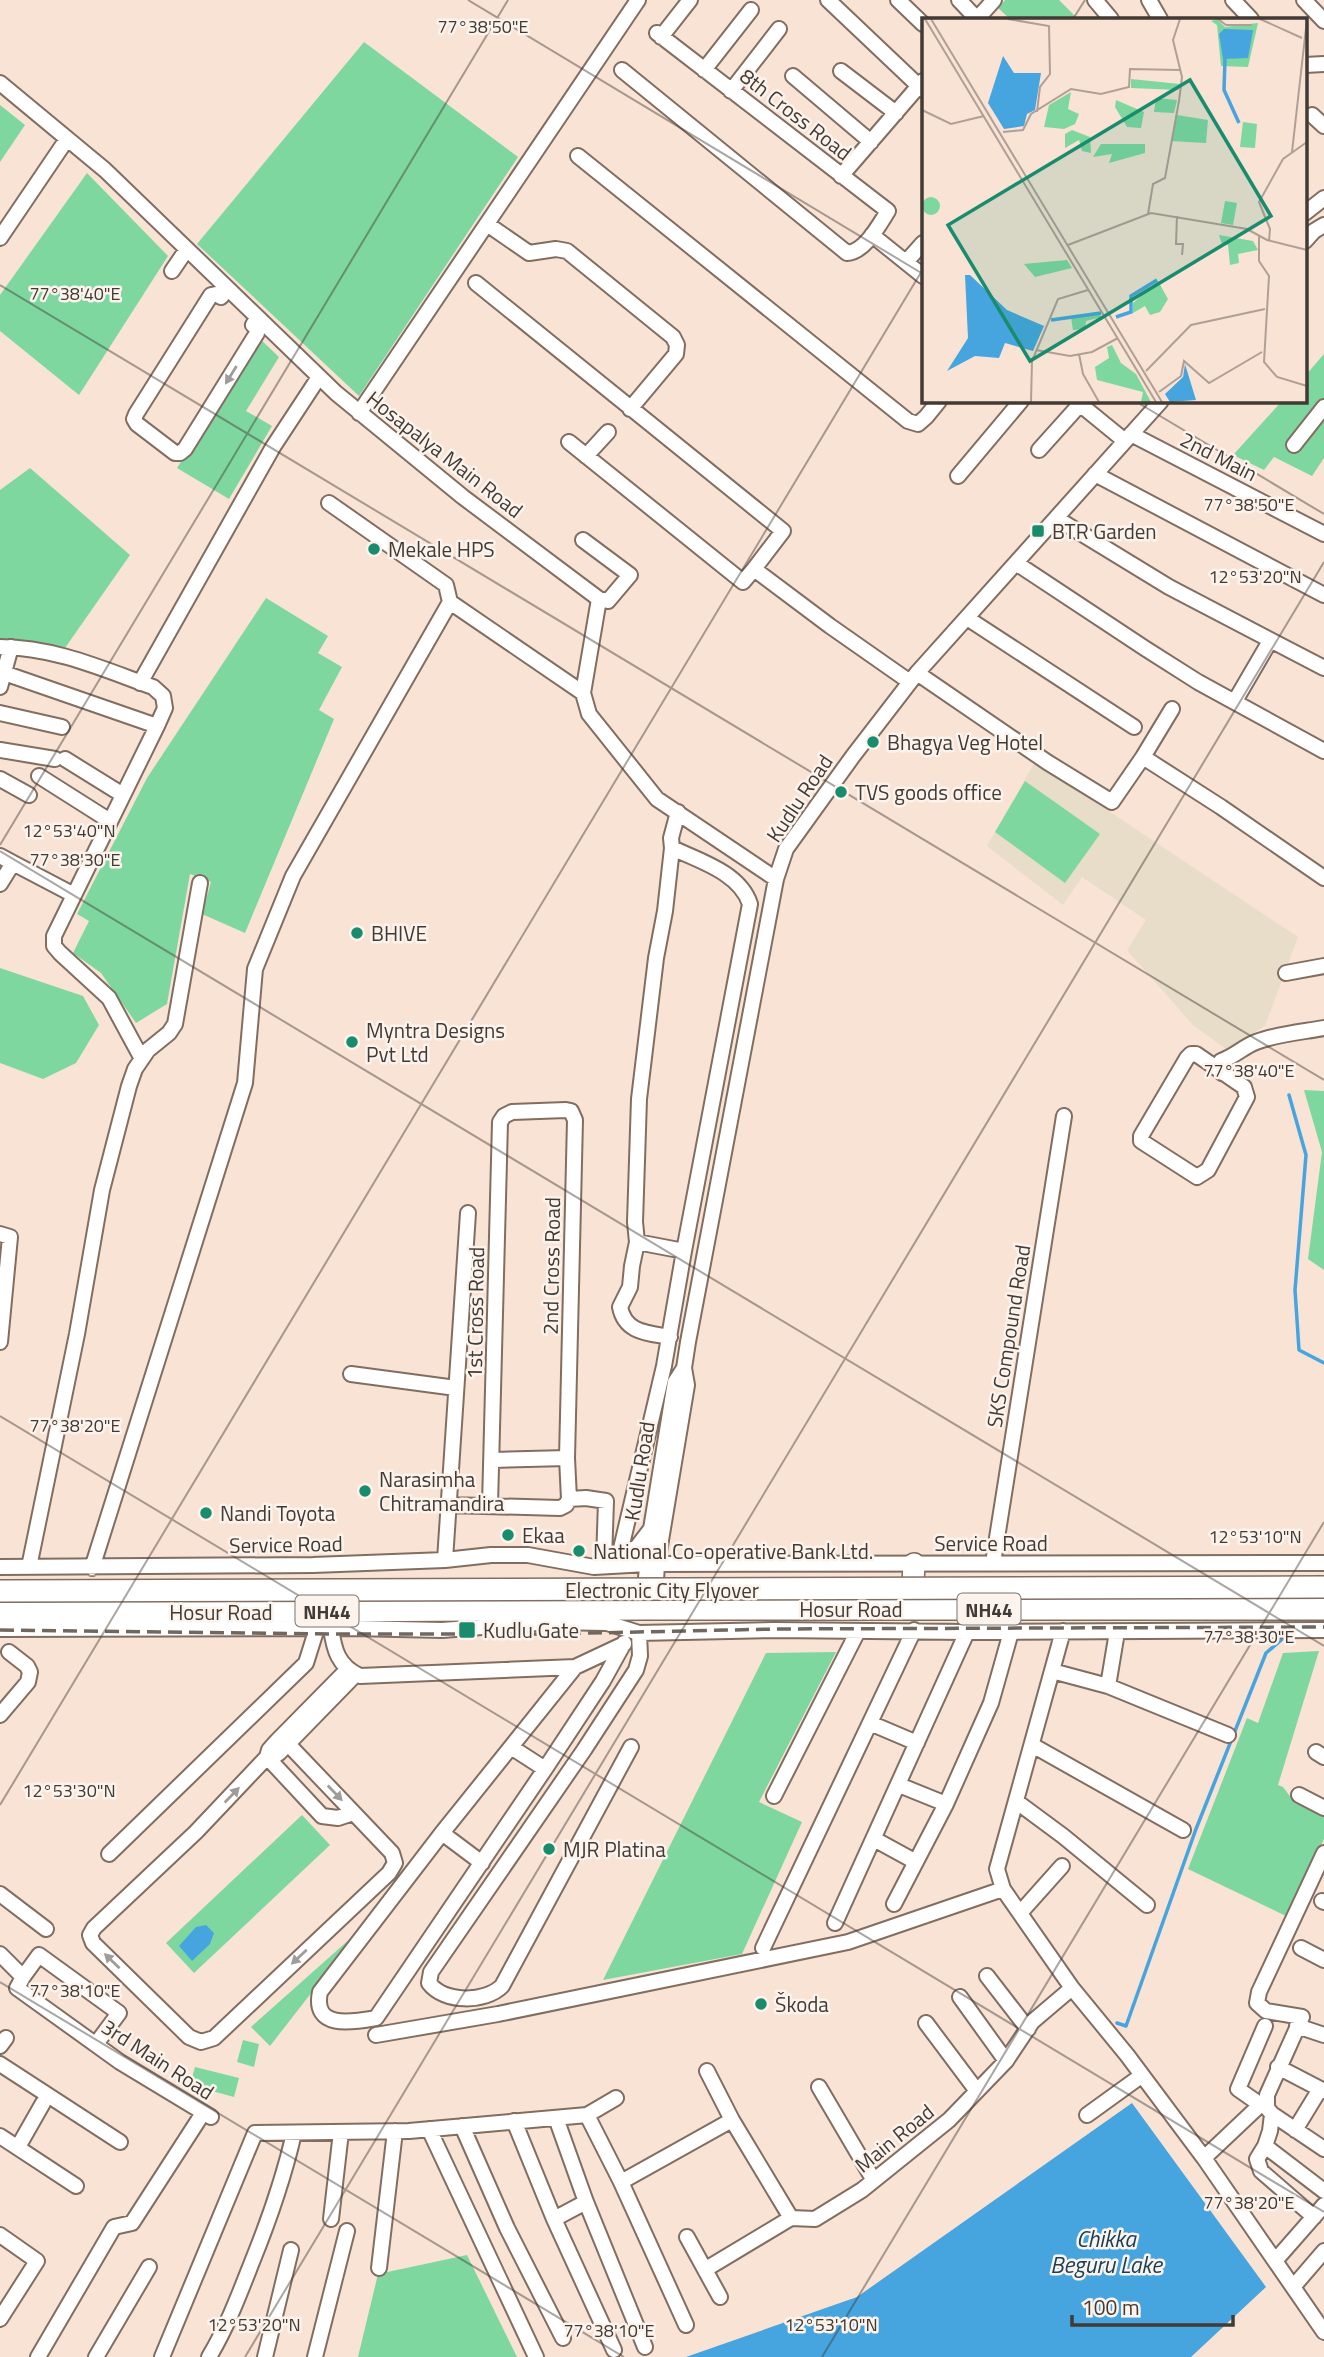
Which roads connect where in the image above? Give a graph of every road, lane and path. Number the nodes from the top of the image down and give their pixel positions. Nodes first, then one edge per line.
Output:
1 (638, 0) edge
2 (690, 0) edge
3 (828, 0) edge
4 (898, 0) edge
5 (959, 0) edge
6 (994, 0) edge
7 (1095, 0) edge
8 (1149, 0) edge
9 (1233, 0) edge
10 (1304, 0) edge
11 (751, 10) dead end
12 (976, 18) edge
13 (978, 18) edge
14 (1110, 18) edge
15 (1159, 18) edge
16 (1250, 18) edge
17 (1324, 21) edge
18 (922, 23) edge
19 (779, 29) dead end
20 (1324, 64) edge
21 (1306, 65) edge
22 (704, 69) junction
23 (622, 70) dead end
24 (841, 71) dead end
25 (793, 76) dead end
26 (0, 83) edge
27 (922, 86) edge
28 (732, 91) junction
29 (896, 113) junction
30 (1312, 116) dead end
31 (1324, 126) edge
32 (68, 139) junction
33 (871, 142) junction
34 (578, 156) dead end
35 (841, 176) junction
36 (1324, 198) edge
37 (1306, 212) edge
38 (487, 224) junction
39 (1324, 225) edge
40 (872, 235) junction
41 (0, 238) edge
42 (1306, 240) edge
43 (922, 244) edge
44 (187, 249) junction
45 (906, 262) junction
46 (172, 271) dead end
47 (922, 275) edge
48 (476, 283) dead end
49 (228, 289) junction
50 (257, 318) junction
51 (319, 377) junction
52 (938, 402) edge
53 (1020, 402) edge
54 (1080, 402) edge
55 (1160, 402) edge
56 (1324, 407) edge
57 (630, 409) junction
58 (359, 412) junction
59 (608, 432) dead end
60 (1128, 438) junction
61 (569, 442) dead end
62 (1294, 444) dead end
63 (1040, 450) dead end
64 (586, 456) junction
65 (1095, 474) junction
66 (958, 476) dead end
67 (329, 503) dead end
68 (1056, 519) junction
69 (1324, 534) edge
70 (583, 540) dead end
71 (1016, 563) junction
72 (754, 569) junction
73 (1324, 595) edge
74 (600, 598) junction
75 (450, 602) junction
76 (967, 618) junction
77 (1270, 641) junction
78 (6, 647) edge
79 (1324, 668) edge
80 (914, 678) junction
81 (1, 682) edge
82 (140, 683) junction
83 (583, 693) junction
84 (1235, 701) junction
85 (1172, 709) dead end
86 (0, 713) edge
87 (157, 726) junction
88 (62, 727) dead end
89 (1134, 727) dead end
90 (0, 750) edge
91 (1324, 751) edge
92 (1143, 757) junction
93 (40, 776) dead end
94 (0, 779) edge
95 (29, 795) dead end
96 (123, 795) junction
97 (678, 813) junction
98 (110, 821) junction
99 (672, 848) junction
100 (7, 860) edge
101 (1324, 878) edge
102 (776, 879) junction
103 (200, 883) dead end
104 (0, 884) edge
105 (74, 895) junction
106 (1324, 966) edge
107 (1286, 973) dead end
108 (1324, 1028) edge
109 (142, 1059) junction
110 (1222, 1073) junction
111 (1064, 1116) dead end
112 (500, 1122) joint
113 (468, 1213) dead end
114 (0, 1234) edge
115 (637, 1242) junction
116 (684, 1251) junction
117 (670, 1337) junction
118 (0, 1342) edge
119 (666, 1356) junction
120 (684, 1364) junction
121 (351, 1374) dead end
122 (456, 1388) junction
123 (567, 1458) junction
124 (493, 1460) junction
125 (569, 1499) junction
126 (448, 1504) junction
127 (490, 1505) junction
128 (651, 1529) junction
129 (620, 1557) junction
130 (444, 1560) junction
131 (604, 1560) junction
132 (573, 1562) junction
133 (993, 1563) junction
134 (1324, 1563) edge
135 (0, 1567) edge
136 (29, 1567) junction
137 (92, 1567) junction
138 (914, 1573) junction
139 (651, 1574) junction
140 (0, 1584) edge
141 (1324, 1584) edge
142 (0, 1591) edge
143 (1324, 1601) edge
144 (0, 1604) edge
145 (649, 1609) junction
146 (1324, 1609) edge
147 (287, 1620) junction
148 (3, 1623) edge
149 (324, 1628) junction
150 (914, 1630) junction
151 (1324, 1630) edge
152 (858, 1631) junction
153 (967, 1632) junction
154 (1011, 1632) junction
155 (1063, 1632) junction
156 (1117, 1632) junction
157 (639, 1633) junction
158 (624, 1643) junction
159 (4, 1657) edge
160 (575, 1667) junction
161 (1052, 1671) junction
162 (351, 1672) junction
163 (1108, 1686) junction
164 (0, 1715) edge
165 (870, 1723) junction
166 (1228, 1735) dead end
167 (917, 1743) junction
168 (288, 1744) junction
169 (1032, 1745) junction
170 (510, 1747) junction
171 (631, 1747) dead end
172 (267, 1757) junction
173 (545, 1769) junction
174 (899, 1785) junction
175 (1299, 1795) dead end
176 (774, 1796) dead end
177 (1017, 1802) junction
178 (946, 1804) junction
179 (1324, 1808) edge
180 (353, 1813) junction
181 (1183, 1830) dead end
182 (442, 1833) junction
183 (874, 1839) junction
184 (1324, 1853) edge
185 (109, 1854) dead end
186 (916, 1862) junction
187 (482, 1863) junction
188 (1062, 1866) dead end
189 (1003, 1889) junction
190 (0, 1894) edge
191 (894, 1904) dead end
192 (1147, 1905) dead end
193 (1020, 1913) junction
194 (835, 1923) dead end
195 (46, 1929) dead end
196 (763, 1948) dead end
197 (1301, 1948) dead end
198 (0, 1954) edge
199 (1324, 1960) edge
200 (987, 1976) dead end
201 (23, 1977) junction
202 (1072, 1988) junction
203 (960, 1997) dead end
204 (926, 2023) dead end
205 (1265, 2026) dead end
206 (1297, 2026) junction
207 (1028, 2029) junction
208 (376, 2035) dead end
209 (1324, 2035) edge
210 (96, 2044) junction
211 (1006, 2061) junction
212 (0, 2064) edge
213 (1278, 2067) junction
214 (708, 2071) dead end
215 (1142, 2076) junction
216 (819, 2087) dead end
217 (1322, 2090) edge
218 (977, 2091) junction
219 (616, 2098) dead end
220 (43, 2103) dead end
221 (587, 2115) junction
222 (1087, 2115) dead end
223 (1272, 2115) junction
224 (556, 2118) junction
225 (732, 2120) junction
226 (514, 2121) junction
227 (462, 2126) junction
228 (429, 2129) junction
229 (1295, 2130) junction
230 (396, 2131) junction
231 (341, 2132) junction
232 (295, 2133) junction
233 (0, 2136) edge
234 (120, 2142) dead end
235 (1265, 2146) junction
236 (18, 2147) junction
237 (1324, 2148) edge
238 (1204, 2158) junction
239 (873, 2179) junction
240 (621, 2182) junction
241 (76, 2186) dead end
242 (1324, 2191) edge
243 (586, 2202) junction
244 (1319, 2211) edge
245 (791, 2218) junction
246 (554, 2219) junction
247 (331, 2220) dead end
248 (347, 2231) dead end
249 (687, 2238) dead end
250 (1, 2239) edge
251 (291, 2250) dead end
252 (1323, 2256) edge
253 (1275, 2261) junction
254 (149, 2267) dead end
255 (379, 2268) dead end
256 (706, 2269) junction
257 (1293, 2287) junction
258 (720, 2297) dead end
259 (0, 2319) edge
260 (686, 2325) dead end
261 (1324, 2332) edge
262 (563, 2338) dead end
263 (645, 2347) dead end
264 (614, 2350) dead end
265 (38, 2357) edge
266 (96, 2357) edge
267 (162, 2357) edge
268 (209, 2357) edge
269 (265, 2357) edge
270 (315, 2357) edge
271 (536, 2357) edge

1 - 38 street
2 - 22 street, 8th Cross Road
3 - 27 street
4 - 18 street
5 - 12 street
6 - 13 street
7 - 14 street
8 - 15 street
9 - 16 street
10 - 17 street
11 - 22 street
19 - 28 street
20 - 21 street
22 - 28 street, 8th Cross Road
23 - 40 street
24 - 29 street
25 - 33 street
26 - 32 street, Hosapalya Main Road
27 - 29 street
28 - 35 street, 8th Cross Road
29 - 33 street
30 - 31 street
32 - 41 street
32 - 44 street, Hosapalya Main Road
33 - 35 street
34 - 52 street
35 - 40 street, 8th Cross Road
36 - 37 street
38 - 57 street
38 - 58 street
39 - 42 street
40 - 45 street
43 - 45 street
44 - 46 street
44 - 49 street, Hosapalya Main Road
45 - 47 street
48 - 57 street
49 - 50 street, Hosapalya Main Road
50 -> 49 street
50 - 51 street, Hosapalya Main Road
51 - 58 street, Hosapalya Main Road
51 - 82 street
53 - 66 street
54 - 60 street, 2nd Main
54 - 63 street
55 - 60 street, Kudlu Road
56 - 62 street
57 - 72 street
58 - 74 street, Hosapalya Main Road
59 - 64 street
60 - 65 street, Kudlu Road
60 - 69 street, 2nd Main
61 - 64 street
64 - 72 street
65 - 68 street, Kudlu Road
65 - 73 street
67 - 75 street
68 - 71 street, Kudlu Road
68 - 77 street
70 - 74 street
71 - 76 street, Kudlu Road
71 - 84 street
72 - 80 street
74 - 83 street
75 - 83 street
75 - 137 street
76 - 80 street, Kudlu Road
76 - 89 street
77 - 79 street
77 - 84 street
78 - 81 street
78 - 82 street
80 - 92 street
80 - 102 street, Kudlu Road
81 - 87 street
82 - 87 street
83 - 97 street
84 - 91 street
85 - 92 street
86 - 88 street
87 - 96 street
90 - 96 street
92 - 101 street
93 - 98 street
94 - 95 street
96 - 98 street
97 - 99 street
97 - 102 street
98 - 105 street
99 - 115 street
99 - 116 street
100 - 104 street
100 - 105 street
102 - 120 street, Kudlu Road
103 - 109 street
105 - 109 street
106 - 107 street
108 - 110 street
109 - 136 street
110 - 110 street
111 - 133 street, SKS Compound Road
112 - 123 street, 2nd Cross Road
112 - 124 street, 1st Cross Road
113 - 122 street
114 - 118 street
115 - 116 street
115 - 117 street
116 - 117 street
117 - 119 street
119 - 120 street
119 - 129 street
120 - 128 street, Kudlu Road
120 - 139 street, Kudlu Road
121 - 122 street
122 - 126 street
123 - 124 street
123 - 125 street, 2nd Cross Road
124 - 127 street, 1st Cross Road
125 - 127 street
125 - 131 street
126 - 127 street
126 - 130 street
128 - 129 street
128 - 139 street, Kudlu Road
129 - 131 street
130 - 132 street, Service Road
130 - 137 street, Service Road
131 - 132 street
132 - 139 street
133 - 134 street, Service Road
133 - 138 street, Service Road
135 - 136 street, Service Road
136 - 137 street, Service Road
138 - 139 highway, Hosur Road / NH44
138 - 141 highway, Hosur Road / NH44
139 - 140 highway, Hosur Road / NH44
139 - 145 street
141 - 142 highway, Electronic City Flyover, bridge
143 - 144 highway, Electronic City Flyover
145 - 146 highway, Hosur Road / NH44
145 - 147 highway, Hosur Road / NH44
147 - 148 highway, Hosur Road / NH44
147 - 149 street, Hosur Road
148 - 159 street
149 - 157 street, Hosur Road
149 - 162 street
149 - 185 street
150 - 152 street
150 - 153 street
150 - 165 street
151 - 156 street
152 - 157 street
152 - 176 street
153 - 154 street
153 - 167 street
154 - 155 street
154 - 178 street
155 - 156 street
155 - 161 street
156 - 163 street
157 - 158 street
157 - 171 street
158 - 160 street
158 - 173 street
159 - 164 street
160 - 162 street
160 - 170 street
161 - 163 street
161 - 169 street
162 - 168 street
162 - 172 street
163 - 166 street
165 - 167 street
165 - 196 street
167 - 174 street
168 - 172 street
168 -> 180 street
169 - 177 street
169 - 181 street
170 - 173 street
170 - 182 street
172 - 180 street
180 -> 172 street
173 - 187 street
174 - 178 street
174 - 183 street
175 - 179 street
177 - 189 street
177 - 192 street
178 - 186 street
182 - 187 street
182 - 187 street
183 - 186 street
183 - 194 street
184 - 206 street
186 - 191 street
188 - 193 street
189 - 193 street
189 - 208 street
190 - 195 street
193 - 202 street
197 - 199 street
198 - 201 street, 3rd Main Road
200 - 207 street
201 - 210 street, 3rd Main Road
201 - 210 street
202 - 207 street, Main Road
202 - 215 street
203 - 211 street
204 - 218 street
205 - 238 street
206 - 209 street
206 - 213 street
207 - 211 street, Main Road
210 - 265 street, 3rd Main Road
211 - 218 street, Main Road
212 - 234 street
213 - 217 street
213 - 223 street
214 - 225 street
215 - 222 street
215 - 238 street
216 - 239 street
217 - 229 street
218 - 239 street, Main Road
219 - 221 street
220 - 236 street
221 - 224 street
221 - 240 street
223 - 229 street
223 - 235 street
224 - 226 street
224 - 243 street
225 - 240 street
225 - 245 street
226 - 227 street
226 - 246 street
227 - 228 street
227 - 262 street
228 - 230 street
228 - 271 street
229 - 237 street
230 - 231 street
230 - 255 street
231 - 232 street
231 - 247 street
232 - 267 street
232 - 268 street
233 - 236 street
235 - 242 street
235 - 244 street
236 - 241 street
238 - 253 street
239 - 245 street, Main Road
240 - 260 street
243 - 246 street
243 - 263 street
244 - 253 street
245 - 256 street, Main Road
246 - 264 street
248 - 270 street
249 - 256 street
250 - 259 street
251 - 269 street
252 - 257 street
253 - 257 street
254 - 266 street
256 - 258 street
257 - 261 street

